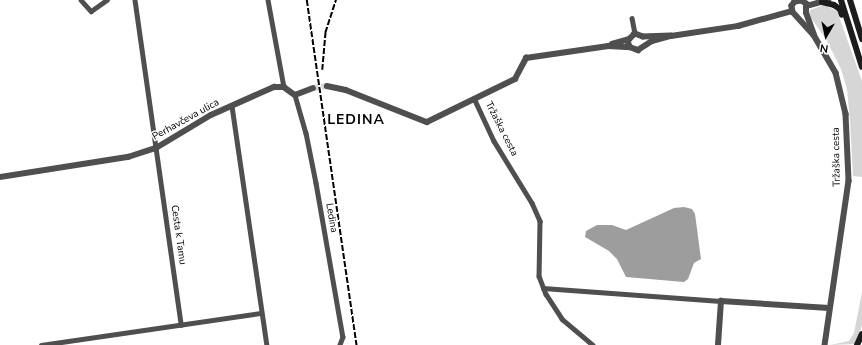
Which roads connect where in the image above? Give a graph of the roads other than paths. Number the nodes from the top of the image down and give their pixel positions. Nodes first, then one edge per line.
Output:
1 (81, 0) edge
2 (107, 0) edge
3 (135, 0) edge
4 (268, 0) edge
5 (797, 0) edge
6 (841, 0) edge
7 (850, 0) edge
8 (824, 1) edge
9 (807, 6) junction
10 (792, 11) junction
11 (806, 13) junction
12 (798, 16) junction
13 (632, 18) dead end
14 (851, 32) junction
15 (635, 34) junction
16 (814, 35) junction
17 (671, 36) junction
18 (643, 37) junction
19 (629, 39) junction
20 (862, 39) edge
21 (644, 45) junction
22 (608, 46) junction
23 (630, 47) junction
24 (862, 67) edge
25 (284, 86) junction
26 (327, 86) tunnel mouth
27 (313, 88) tunnel mouth
28 (295, 95) junction
29 (474, 98) junction
30 (232, 106) junction
31 (156, 148) junction
32 (0, 177) edge
33 (543, 288) junction
34 (721, 301) junction
35 (829, 308) junction
36 (261, 314) junction
37 (181, 325) junction
38 (862, 334) edge
39 (41, 345) edge
40 (267, 345) edge
41 (340, 345) edge
42 (593, 345) edge
43 (718, 345) edge
44 (825, 345) edge
45 (857, 345) edge

1 - 2 street
3 - 31 street, Cesta k Tamu
4 - 25 street
5 - 9 street
5 - 10 street
6 - 14 main road
7 - 20 main road
8 - 9 street
8 - 14 main road
9 - 11 street
10 - 12 street
10 - 17 street
11 - 12 street
11 - 16 street
12 - 16 street
13 - 15 street
14 - 24 main road
15 - 18 street
15 - 19 street
16 - 35 street, Tržaška cesta
17 - 18 street
17 - 21 street
18 - 21 street
19 - 22 street
19 - 23 street
21 - 23 street
22 - 23 street
22 - 29 street, Tržaška cesta
25 - 28 street
25 - 30 street, Perhavčeva ulica
26 - 29 street
27 - 28 street
28 - 41 street, Ledina
29 - 33 street, Tržaška cesta
30 - 31 street, Perhavčeva ulica
30 - 36 street
31 - 32 street, Perhavčeva ulica
31 - 37 street, Cesta k Tamu
33 - 34 street
33 - 42 street, Tržaška cesta
34 - 35 street
34 - 43 street
35 - 44 street, Tržaška cesta
36 - 37 street
36 - 40 street
37 - 39 street
38 - 45 main road

